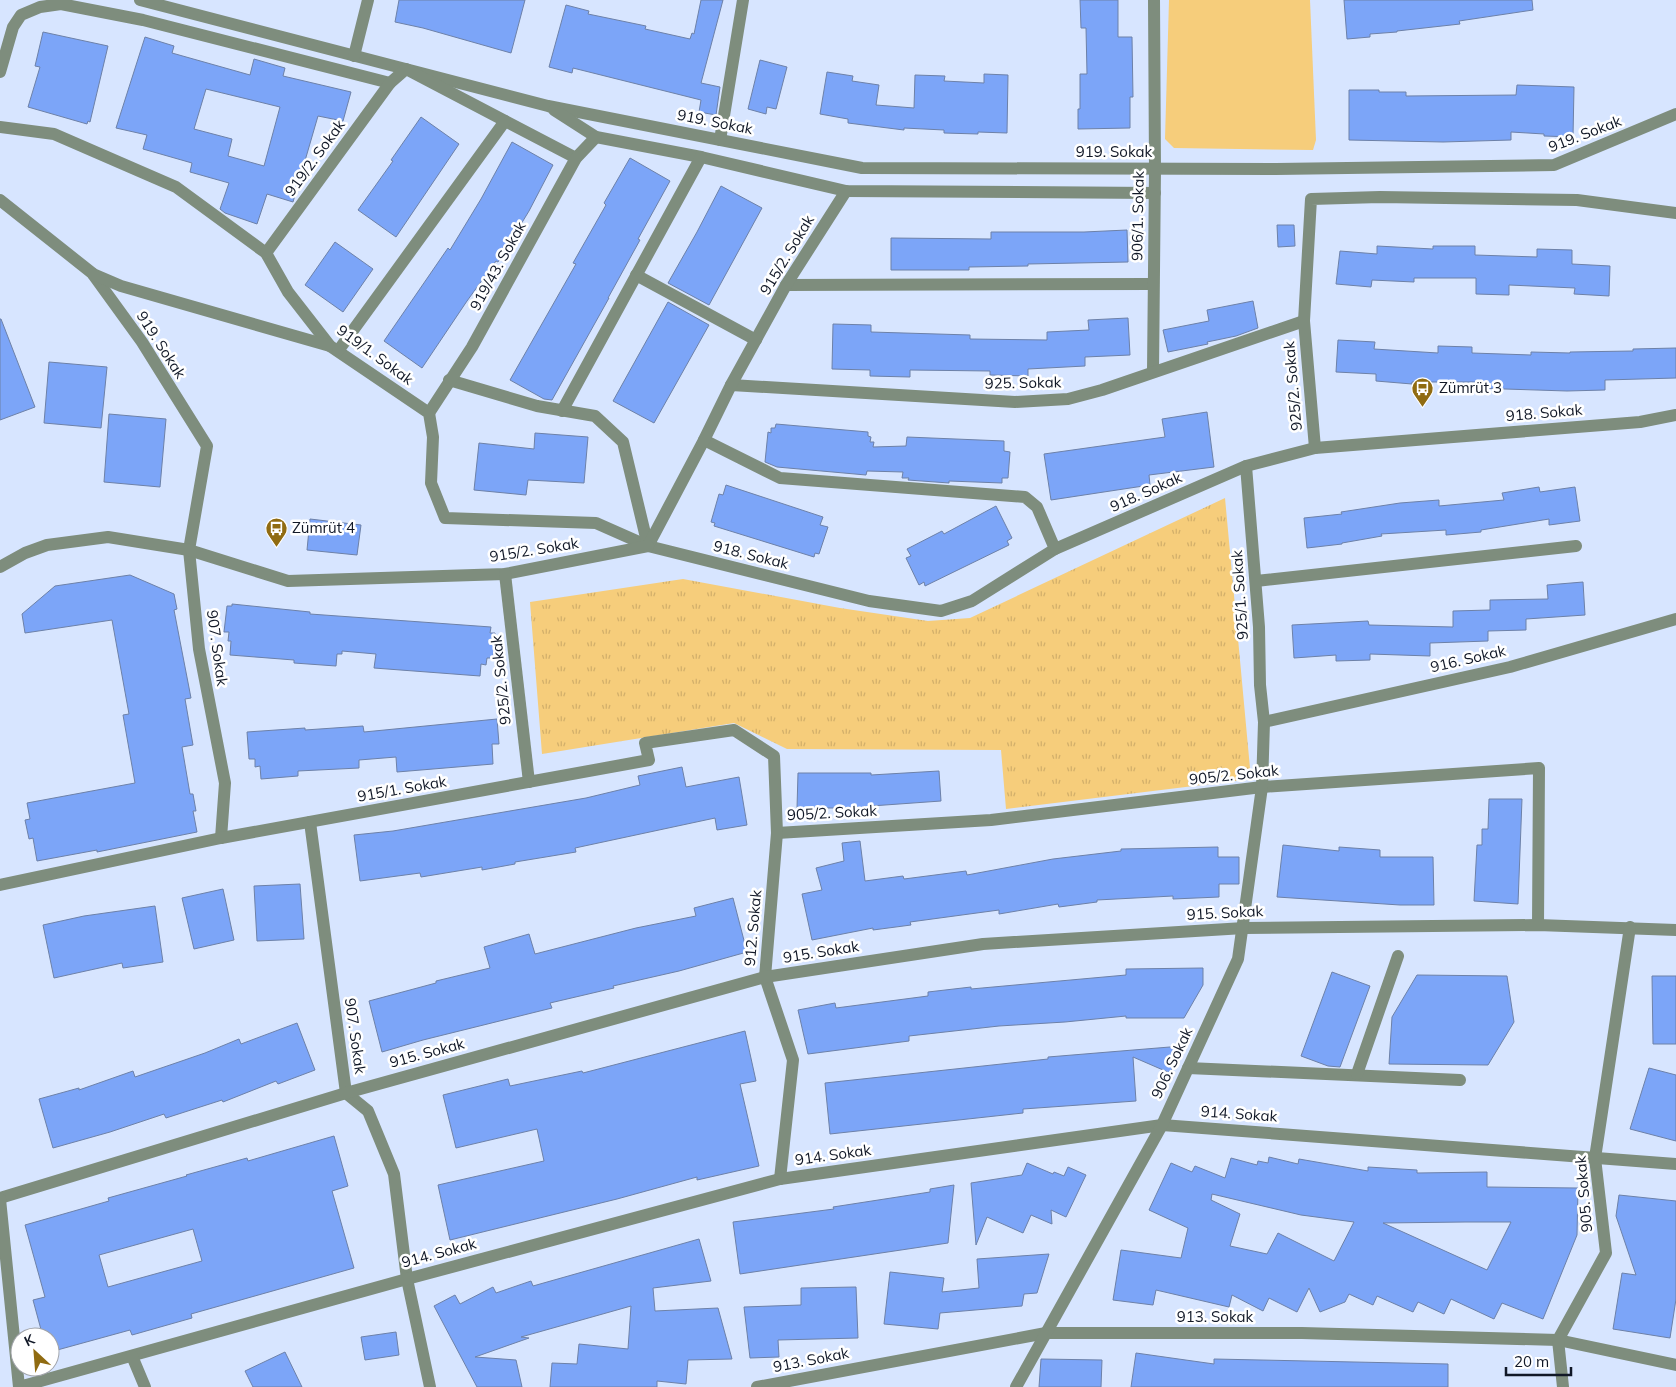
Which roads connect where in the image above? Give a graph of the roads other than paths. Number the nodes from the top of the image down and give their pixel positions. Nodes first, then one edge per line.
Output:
1 (140, 0) edge
2 (368, 0) edge
3 (743, 0) edge
4 (1154, 0) edge
5 (354, 56) junction
6 (406, 69) junction
7 (0, 72) edge
8 (390, 83) junction
9 (548, 106) junction
10 (1676, 114) edge
11 (505, 121) junction
12 (0, 127) edge
13 (596, 137) junction
14 (720, 140) junction
15 (701, 157) junction
16 (576, 158) junction
17 (1156, 169) junction
18 (846, 191) junction
19 (1155, 193) junction
20 (0, 200) edge
21 (1676, 213) edge
22 (266, 253) junction
23 (92, 273) junction
24 (636, 275) junction
25 (1154, 284) junction
26 (786, 285) junction
27 (1304, 321) junction
28 (756, 340) junction
29 (334, 349) junction
30 (1153, 372) junction
31 (449, 380) junction
32 (730, 385) junction
33 (562, 411) junction
34 (429, 413) junction
35 (1676, 416) edge
36 (704, 440) junction
37 (1315, 448) junction
38 (1246, 466) junction
39 (648, 546) junction
40 (1576, 546) dead end
41 (1055, 549) junction
42 (189, 550) junction
43 (0, 567) edge
44 (505, 574) junction
45 (1256, 581) junction
46 (1676, 619) edge
47 (1264, 722) junction
48 (774, 764) joint
49 (529, 782) junction
50 (1262, 787) junction
51 (310, 822) junction
52 (777, 833) junction
53 (221, 838) junction
54 (0, 885) edge
55 (1538, 925) junction
56 (1630, 927) junction
57 (1244, 928) junction
58 (1676, 930) edge
59 (1398, 956) dead end
60 (764, 977) junction
61 (1188, 1068) junction
62 (1358, 1074) junction
63 (1460, 1080) dead end
64 (346, 1092) junction
65 (1162, 1125) junction
66 (1595, 1158) junction
67 (1676, 1164) edge
68 (780, 1179) junction
69 (0, 1198) edge
70 (407, 1279) junction
71 (1046, 1333) junction
72 (1558, 1340) junction
73 (132, 1356) junction
74 (1676, 1365) edge
75 (19, 1387) edge
76 (145, 1387) edge
77 (430, 1387) edge
78 (757, 1387) edge
79 (1016, 1387) edge
80 (1563, 1387) edge

1 - 5 street, 919. Sokak
2 - 5 street
3 - 14 street
4 - 17 street, 906/1. Sokak
5 - 6 street, 919. Sokak
6 - 8 street
6 - 9 street, 919. Sokak
6 - 11 street, 919. Sokak
7 - 8 street
8 - 22 street, 919/2. Sokak
9 - 13 street, 919. Sokak
9 - 14 street, 919. Sokak
10 - 17 street, 919. Sokak
11 - 16 street, 919. Sokak
11 - 29 street
12 - 22 street, 919/1. Sokak
13 - 15 street, 919. Sokak
13 - 16 street, 919/43. Sokak
14 - 17 street, 919. Sokak
15 - 18 street, 919. Sokak
15 - 24 street
16 - 31 street, 919/43. Sokak
17 - 19 street, 906/1. Sokak
18 - 19 street, 919. Sokak
18 - 26 street, 915/2. Sokak
19 - 25 street, 906/1. Sokak
20 - 23 street, 919. Sokak
21 - 27 street, 925/2. Sokak
22 - 29 street, 919/1. Sokak
23 - 29 street
23 - 42 street, 919. Sokak
24 - 28 street
24 - 33 street
25 - 26 street
25 - 30 street, 906/1. Sokak
26 - 28 street, 915/2. Sokak
27 - 30 street, 925. Sokak
27 - 37 street, 925/2. Sokak
28 - 32 street, 915/2. Sokak
29 - 34 street, 919/1. Sokak
30 - 32 street, 925. Sokak
31 - 33 street
31 - 34 street, 919/43. Sokak
32 - 36 street, 915/2. Sokak
33 - 39 street
34 - 39 street
35 - 37 street, 918. Sokak
36 - 39 street, 915/2. Sokak
36 - 41 street
37 - 38 street, 918. Sokak
38 - 41 street, 918. Sokak
38 - 45 street, 925/1. Sokak
39 - 41 street, 918. Sokak
39 - 44 street, 915/2. Sokak
40 - 45 street
42 - 43 street, 915/2. Sokak
42 - 44 street, 915/2. Sokak
42 - 53 street, 907. Sokak
44 - 49 street, 925/2. Sokak
45 - 47 street, 925/1. Sokak
46 - 47 street, 916. Sokak
47 - 50 street, 906. Sokak
48 - 49 street, 915/1. Sokak
48 - 52 street, 912. Sokak
49 - 51 street, 915/1. Sokak
50 - 52 street, 905/2. Sokak
50 - 55 street, 905/2. Sokak
50 - 57 street, 906. Sokak
51 - 53 street, 915/1. Sokak
51 - 64 street, 907. Sokak
52 - 60 street, 912. Sokak
53 - 54 street, 915/1. Sokak
55 - 56 street, 915. Sokak
55 - 57 street, 915. Sokak
56 - 58 street, 915. Sokak
56 - 66 street, 905. Sokak
57 - 60 street, 915. Sokak
57 - 61 street, 906. Sokak
59 - 62 street
60 - 64 street, 915. Sokak
60 - 68 street, 912. Sokak
61 - 62 street
61 - 65 street, 906. Sokak
62 - 63 street
64 - 69 street, 915. Sokak
64 - 70 street, 907. Sokak
65 - 66 street, 914. Sokak
65 - 68 street, 914. Sokak
65 - 71 street, 906. Sokak
66 - 67 street, 914. Sokak
66 - 72 street, 905. Sokak
68 - 70 street, 914. Sokak
69 - 75 street
70 - 73 street, 914. Sokak
70 - 77 street, 907. Sokak
71 - 72 street, 913. Sokak
71 - 78 street, 913. Sokak
71 - 79 street, 906. Sokak
72 - 74 street, 913. Sokak
72 - 80 street
73 - 75 street, 914. Sokak
73 - 76 street

